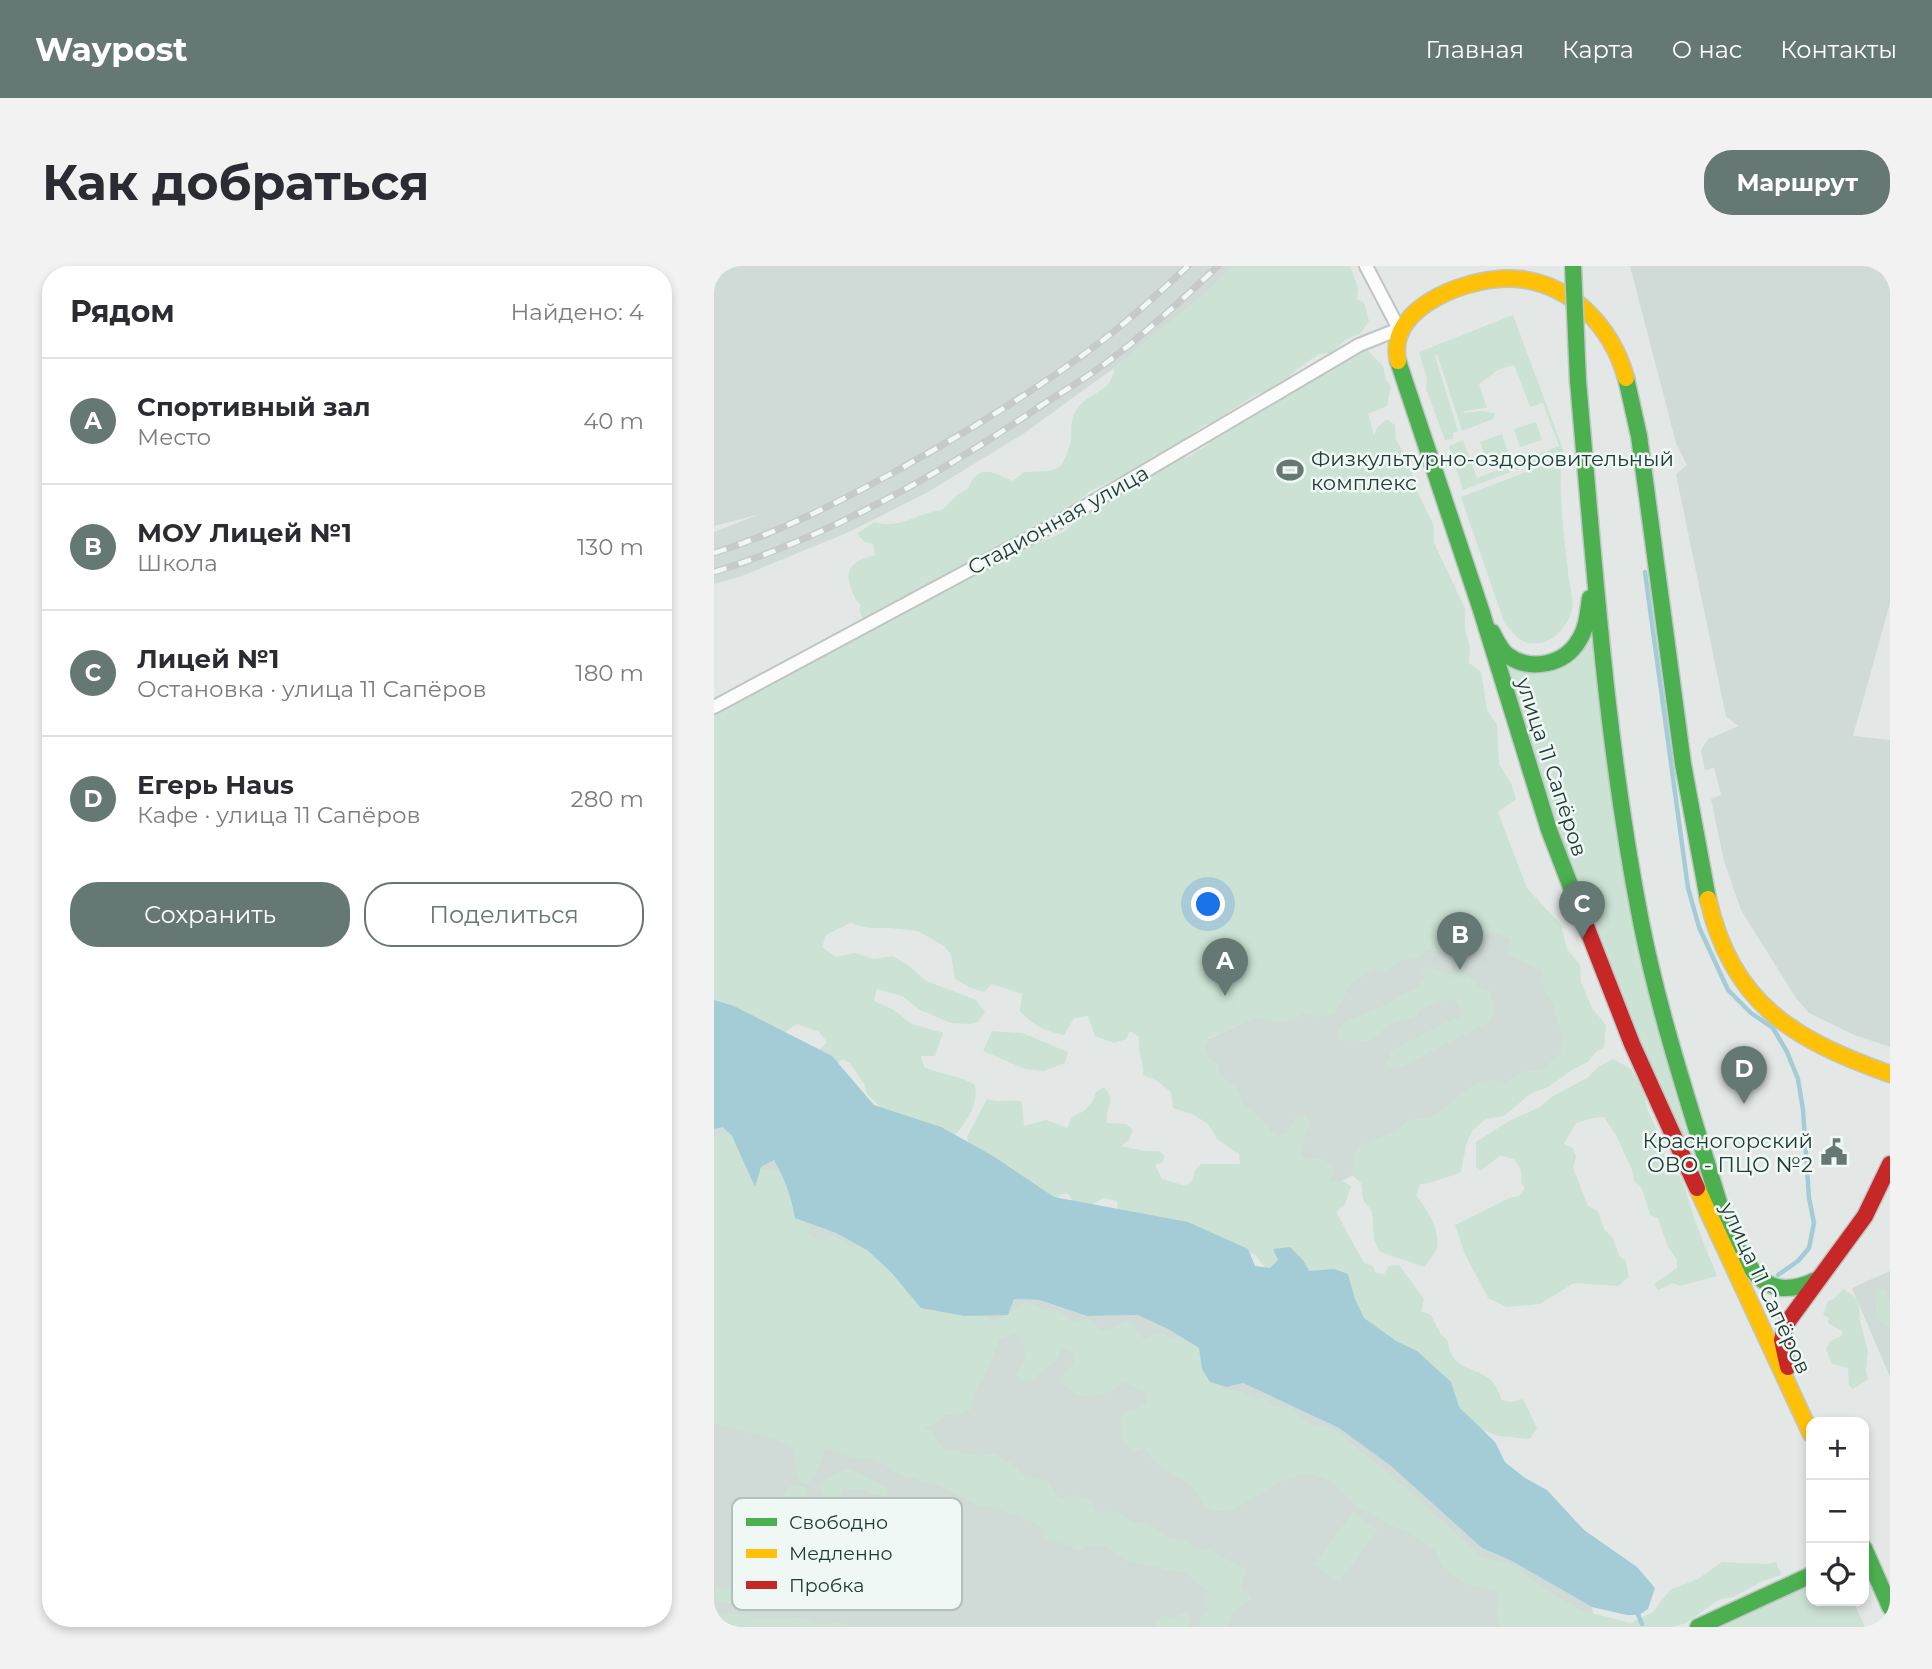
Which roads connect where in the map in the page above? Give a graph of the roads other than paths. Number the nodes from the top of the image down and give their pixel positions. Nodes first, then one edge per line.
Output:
1 (1366, 266) edge
2 (1573, 266) edge
3 (1399, 329) junction
4 (1594, 560) junction
5 (1481, 610) junction
6 (714, 707) edge
7 (1890, 1074) edge
8 (1890, 1164) edge
9 (1727, 1228) junction
10 (1823, 1275) junction
11 (1745, 1293) junction
12 (1803, 1417) junction
13 (1806, 1423) edge
14 (1869, 1559) edge
15 (1869, 1572) edge
16 (1806, 1577) edge
17 (1878, 1580) junction
18 (1890, 1607) edge
19 (1698, 1627) edge

1 - 3 street
2 - 4 street, bridge
3 - 5 street, улица 11 Сапёров
3 - 6 street, Стадионная улица
3 - 7 street
4 - 5 street
4 - 9 street
5 - 11 street, улица 11 Сапёров
8 - 10 street
9 - 10 street
9 - 11 street
10 - 12 street
11 - 12 street, улица 11 Сапёров
12 - 13 street, улица 11 Сапёров
14 - 17 street
15 - 17 street
16 - 19 street
17 - 18 street

